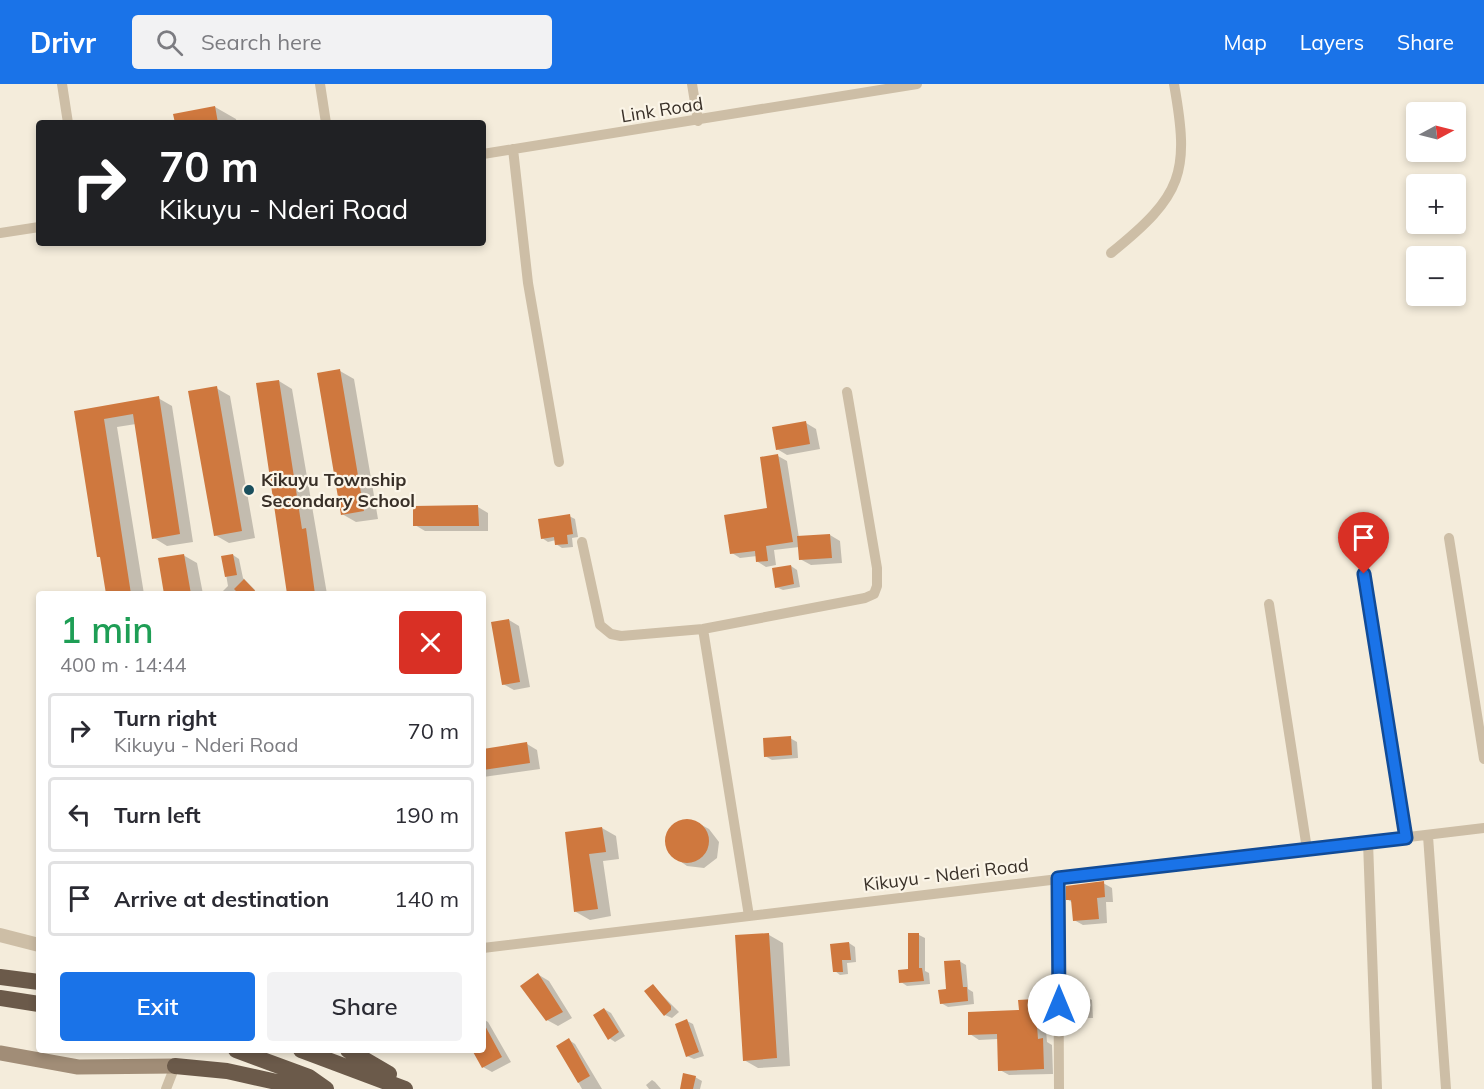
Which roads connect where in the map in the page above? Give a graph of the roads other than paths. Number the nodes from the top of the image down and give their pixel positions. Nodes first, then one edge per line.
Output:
1 (62, 84) edge
2 (320, 84) edge
3 (692, 84) edge
4 (917, 84) edge
5 (1174, 84) edge
6 (883, 86) edge
7 (68, 120) edge
8 (326, 120) edge
9 (698, 121) junction
10 (513, 149) junction
11 (486, 154) edge
12 (36, 227) edge
13 (0, 233) edge
14 (1111, 253) dead end
15 (847, 392) dead end
16 (559, 462) dead end
17 (1449, 538) dead end
18 (582, 542) dead end
19 (1364, 574) dead end
20 (1269, 604) dead end
21 (703, 629) junction
22 (1484, 759) edge
23 (1484, 828) edge
24 (1428, 836) junction
25 (1406, 838) junction
26 (1368, 842) junction
27 (1307, 849) junction
28 (1058, 878) junction
29 (749, 916) junction
30 (0, 935) edge
31 (36, 944) edge
32 (486, 948) edge
33 (0, 977) edge
34 (36, 982) edge
35 (0, 998) edge
36 (36, 1004) edge
37 (0, 1053) edge
38 (244, 1053) edge
39 (310, 1053) edge
40 (353, 1053) edge
41 (175, 1066) junction
42 (166, 1089) edge
43 (308, 1089) edge
44 (326, 1089) edge
45 (405, 1089) edge
46 (415, 1089) edge
47 (1059, 1089) edge
48 (1377, 1089) edge
49 (1446, 1089) edge

1 - 7 street
2 - 8 street
3 - 9 street
4 - 6 street, Link Road
5 - 14 street
6 - 9 street, Link Road
9 - 10 street, Link Road
10 - 11 street, Link Road
10 - 16 street
12 - 13 street
15 - 21 street
17 - 22 street
18 - 21 street
19 - 25 street
20 - 27 street
21 - 29 street
23 - 24 street, Kikuyu - Nderi Road
24 - 25 street, Kikuyu - Nderi Road
24 - 49 street
25 - 26 street, Kikuyu - Nderi Road
26 - 27 street, Kikuyu - Nderi Road
26 - 48 street
27 - 28 street, Kikuyu - Nderi Road
28 - 29 street, Kikuyu - Nderi Road
28 - 47 street
29 - 32 street, Kikuyu - Nderi Road
30 - 31 street
33 - 34 highway
35 - 36 highway
37 - 41 main road
38 - 44 highway
39 - 45 highway
40 - 46 highway
41 - 42 street
41 - 43 highway

